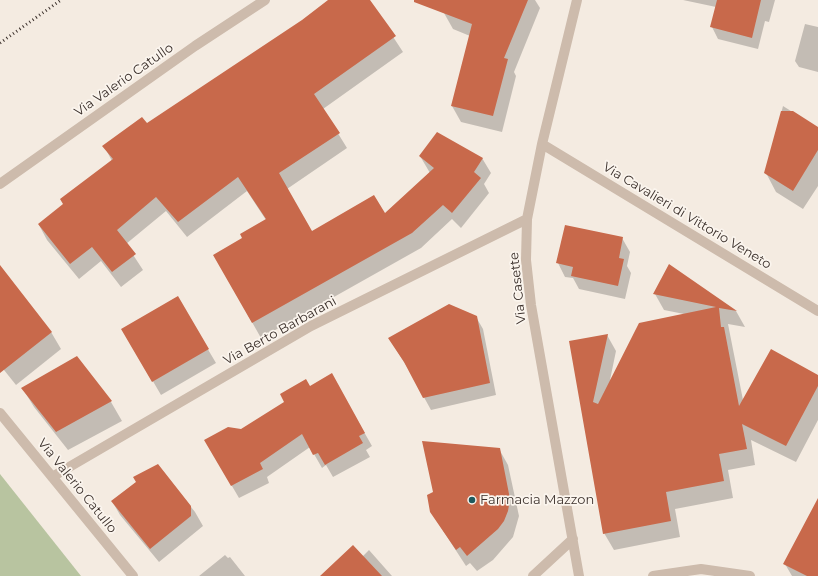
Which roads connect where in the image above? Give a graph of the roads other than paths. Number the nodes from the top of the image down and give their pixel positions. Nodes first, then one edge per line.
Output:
1 (265, 0) edge
2 (577, 0) edge
3 (542, 144) junction
4 (0, 184) edge
5 (527, 219) junction
6 (818, 311) edge
7 (0, 413) edge
8 (52, 477) junction
9 (573, 539) junction
10 (133, 576) edge
11 (533, 576) edge
12 (579, 576) edge
13 (653, 576) edge
14 (750, 576) edge

1 - 4 street, Via Valerio Catullo
2 - 3 street, Via Casette
3 - 5 street, Via Casette
3 - 6 street, Via Cavalieri di Vittorio Veneto
5 - 8 street, Via Berto Barbarani
5 - 9 street, Via Casette
7 - 8 street, Via Valerio Catullo
8 - 10 street, Via Valerio Catullo
9 - 11 street
9 - 12 street, Via Casette
13 - 14 street

